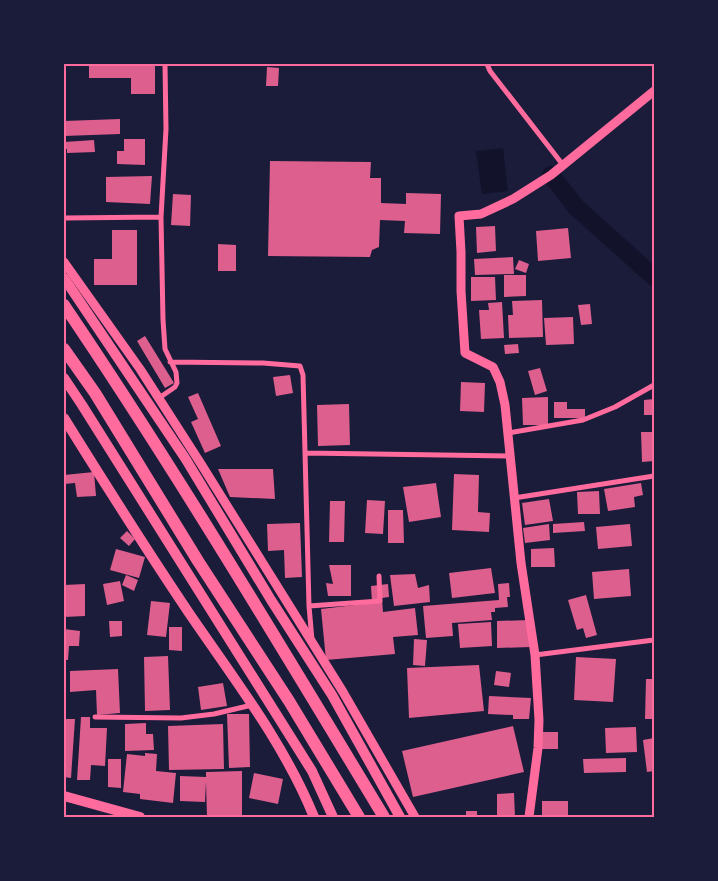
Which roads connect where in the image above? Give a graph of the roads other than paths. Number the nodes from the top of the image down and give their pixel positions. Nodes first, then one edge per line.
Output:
1 (165, 64) edge
2 (487, 64) edge
3 (654, 91) edge
4 (563, 164) junction
5 (161, 217) junction
6 (64, 218) edge
7 (64, 262) edge
8 (64, 278) edge
9 (64, 306) edge
10 (64, 349) edge
11 (170, 362) junction
12 (64, 378) edge
13 (654, 385) edge
14 (159, 398) junction
15 (64, 418) edge
16 (508, 433) junction
17 (305, 453) junction
18 (510, 456) junction
19 (654, 476) edge
20 (514, 498) junction
21 (379, 576) dead end
22 (309, 606) junction
23 (654, 640) edge
24 (313, 644) junction
25 (535, 655) junction
26 (252, 705) junction
27 (95, 717) dead end
28 (64, 796) edge
29 (140, 817) edge
30 (314, 817) edge
31 (333, 817) edge
32 (359, 817) edge
33 (384, 817) edge
34 (400, 817) edge
35 (416, 817) edge
36 (529, 817) edge

1 - 5 street
2 - 4 street
3 - 4 street
4 - 16 street
5 - 6 street
5 - 11 street
7 - 14 street
8 - 34 main road
9 - 33 highway
10 - 32 highway
11 - 14 street
11 - 17 street
12 - 31 main road
13 - 16 street
14 - 24 street
15 - 26 main road
16 - 18 street
17 - 18 street
17 - 22 street
18 - 20 street
19 - 20 street
20 - 25 street
21 - 22 street
22 - 24 street
23 - 25 street
24 - 35 street
25 - 36 street
26 - 27 street
26 - 30 main road
28 - 29 main road

